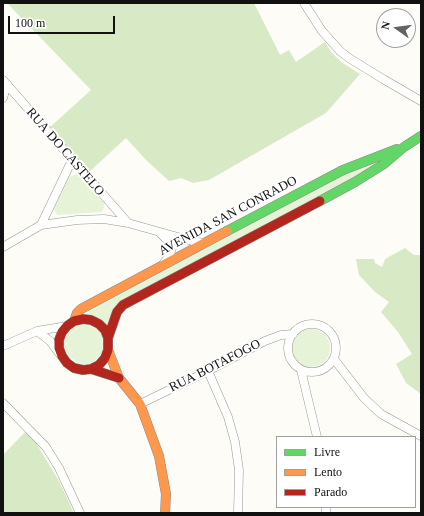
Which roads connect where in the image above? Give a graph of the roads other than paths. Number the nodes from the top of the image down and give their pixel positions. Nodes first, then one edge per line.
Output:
1 (304, 3) edge
2 (5, 82) edge
3 (3, 98) edge
4 (421, 100) edge
5 (421, 136) edge
6 (404, 146) junction
7 (72, 160) junction
8 (128, 223) junction
9 (40, 225) junction
10 (158, 232) junction
11 (204, 243) junction
12 (3, 247) edge
13 (162, 266) junction
14 (71, 323) junction
15 (37, 331) junction
16 (293, 334) junction
17 (108, 338) junction
18 (3, 346) edge
19 (108, 350) junction
20 (62, 356) junction
21 (334, 359) junction
22 (91, 368) junction
23 (301, 370) junction
24 (208, 371) junction
25 (119, 378) junction
26 (3, 403) edge
27 (140, 404) junction
28 (317, 436) edge
29 (421, 436) edge
30 (80, 513) edge
31 (165, 513) edge
32 (238, 513) edge

1 - 4 street
2 - 3 street
2 - 7 street, RUA DO CASTELO
5 - 6 street, AVENIDA SAN CONRADO
6 - 11 street, AVENIDA SAN CONRADO
6 - 17 street, AVENIDA SAN CONRADO
7 - 8 street, RUA DO CASTELO
7 - 9 street
8 - 9 street
8 - 10 street
9 - 12 street
10 - 11 street
10 - 13 street
11 - 13 street, AVENIDA SAN CONRADO
13 - 14 street, AVENIDA SAN CONRADO
14 - 15 street
14 - 17 street
14 - 20 street
15 - 18 street
15 - 20 street
16 - 21 street
16 - 23 street
16 - 24 street, RUA BOTAFOGO
17 - 19 street
19 - 22 street
19 - 25 street
20 - 22 street
21 - 23 street
21 - 29 street
22 - 25 street
23 - 28 street
24 - 27 street, RUA BOTAFOGO
24 - 32 street
25 - 27 street
26 - 30 street
27 - 31 street

